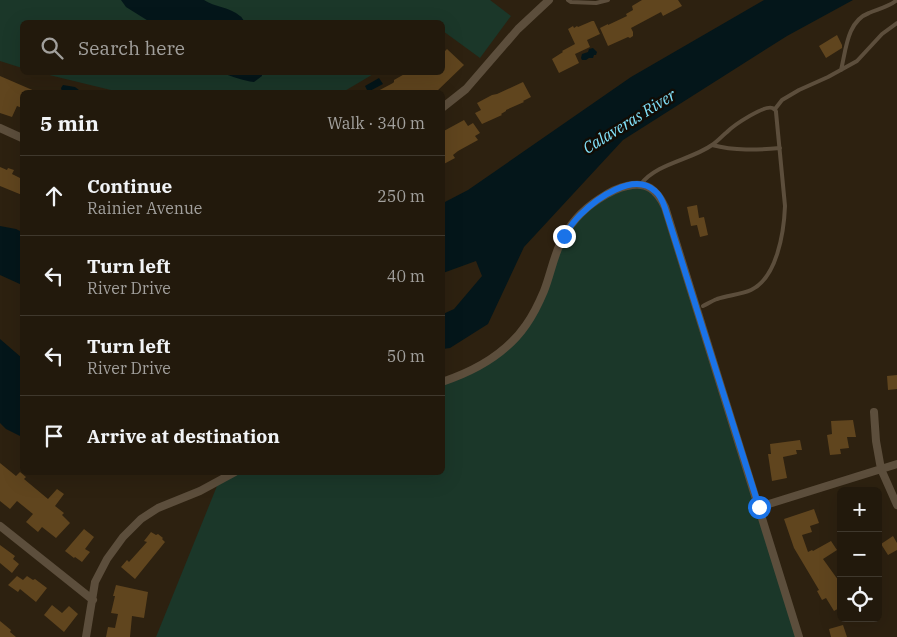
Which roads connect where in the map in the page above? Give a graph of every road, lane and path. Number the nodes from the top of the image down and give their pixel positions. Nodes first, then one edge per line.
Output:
1 (549, 0) edge
2 (568, 0) edge
3 (608, 0) edge
4 (897, 0) edge
5 (897, 23) edge
6 (841, 70) junction
7 (445, 106) edge
8 (774, 109) junction
9 (0, 128) edge
10 (20, 137) edge
11 (712, 145) junction
12 (780, 148) junction
13 (644, 186) junction
14 (703, 306) dead end
15 (445, 381) edge
16 (874, 412) dead end
17 (897, 464) edge
18 (881, 469) junction
19 (230, 475) edge
20 (897, 505) edge
21 (759, 507) junction
22 (0, 526) edge
23 (93, 600) junction
24 (86, 637) edge
25 (799, 637) edge

1 - 7 street
2 - 3 lane
4 - 6 lane
5 - 6 lane
6 - 8 lane
8 - 11 lane
8 - 12 lane
9 - 10 street
11 - 12 lane
11 - 13 lane
12 - 14 lane
13 - 15 street
13 - 21 street
16 - 18 street
17 - 18 street
18 - 20 street
18 - 21 street
19 - 23 street
21 - 25 street
22 - 23 street
23 - 24 street

